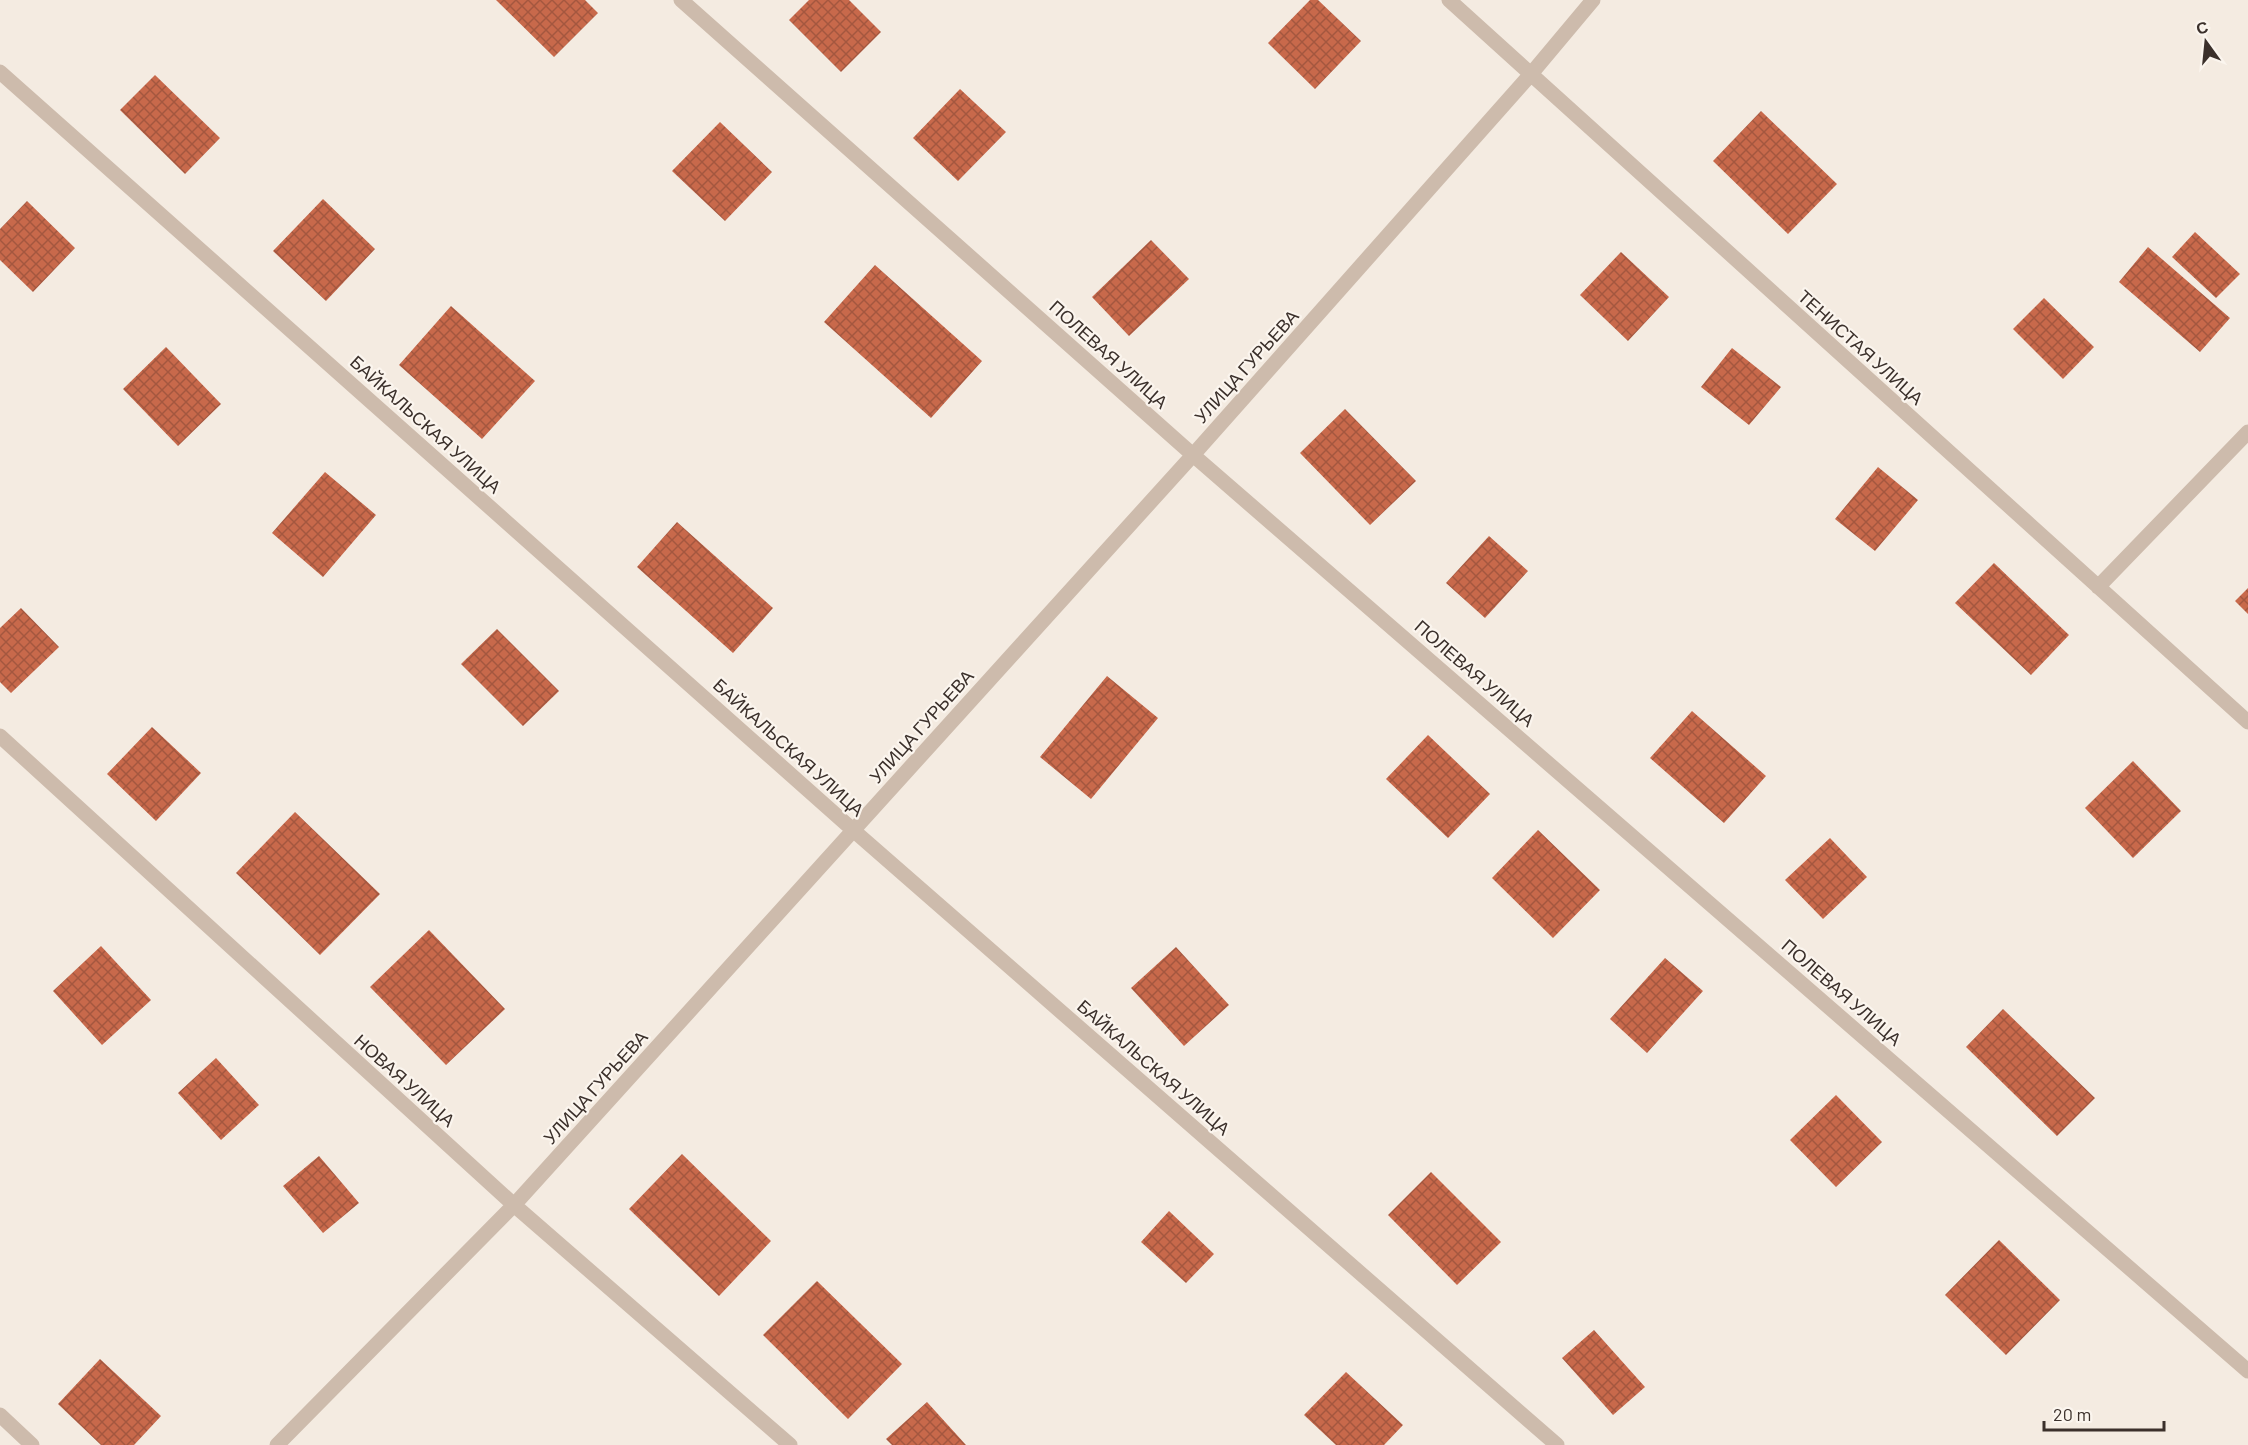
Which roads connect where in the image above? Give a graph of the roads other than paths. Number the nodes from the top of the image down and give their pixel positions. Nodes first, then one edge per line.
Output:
1 (681, 0) edge
2 (1449, 0) edge
3 (1593, 0) edge
4 (0, 72) edge
5 (1531, 74) junction
6 (2248, 432) edge
7 (1194, 455) junction
8 (2098, 587) junction
9 (2248, 722) edge
10 (0, 736) edge
11 (853, 830) junction
12 (514, 1205) junction
13 (2248, 1371) edge
14 (0, 1416) edge
15 (32, 1445) edge
16 (277, 1445) edge
17 (790, 1445) edge
18 (1557, 1445) edge

1 - 7 street, ПОЛЕВАЯ УЛИЦА
2 - 5 street, ТЕНИСТАЯ УЛИЦА
3 - 5 street, УЛИЦА ГУРЬЕВА
4 - 11 street, БАЙКАЛЬСКАЯ УЛИЦА
5 - 7 street, УЛИЦА ГУРЬЕВА
5 - 8 street, ТЕНИСТАЯ УЛИЦА
6 - 8 street
7 - 11 street, УЛИЦА ГУРЬЕВА
7 - 13 street, ПОЛЕВАЯ УЛИЦА
8 - 9 street, ТЕНИСТАЯ УЛИЦА
10 - 12 street, НОВАЯ УЛИЦА
11 - 12 street, УЛИЦА ГУРЬЕВА
11 - 18 street, БАЙКАЛЬСКАЯ УЛИЦА
12 - 16 street, УЛИЦА ГУРЬЕВА
12 - 17 street, НОВАЯ УЛИЦА
14 - 15 street

